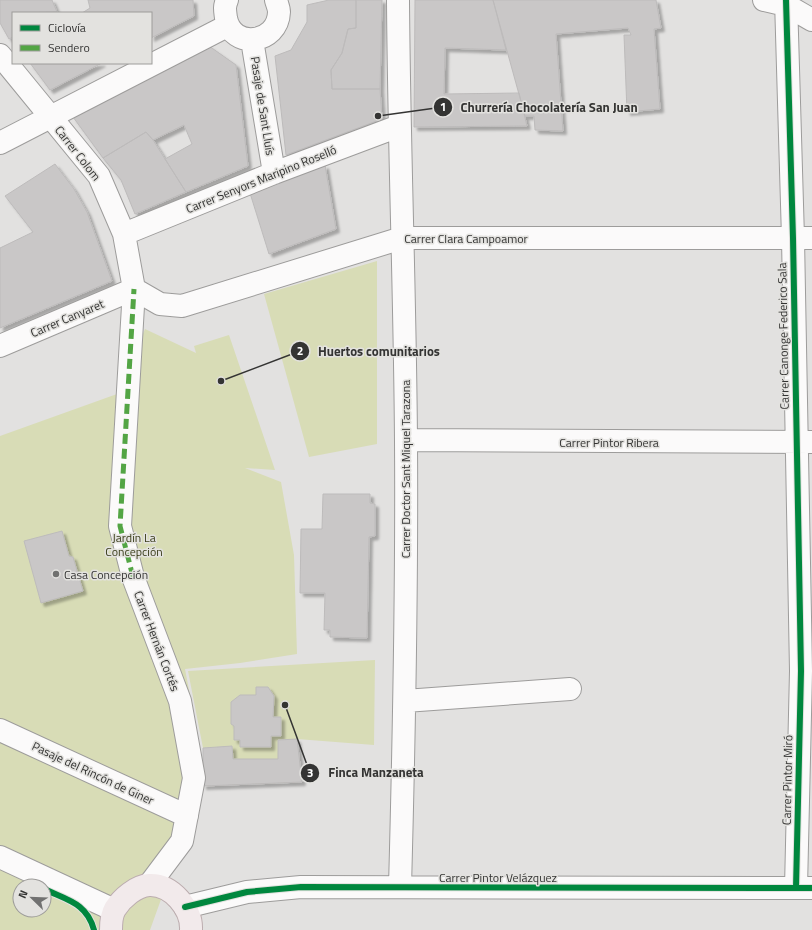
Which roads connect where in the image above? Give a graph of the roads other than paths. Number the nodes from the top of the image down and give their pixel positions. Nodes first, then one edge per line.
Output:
1 (227, 0) edge
2 (276, 0) edge
3 (398, 0) edge
4 (764, 0) edge
5 (786, 2) edge
6 (812, 20) edge
7 (228, 26) junction
8 (252, 40) junction
9 (0, 55) edge
10 (50, 117) junction
11 (399, 126) junction
12 (0, 143) edge
13 (274, 173) junction
14 (124, 234) junction
15 (402, 238) junction
16 (803, 238) edge
17 (134, 289) junction
18 (0, 346) edge
19 (406, 440) junction
20 (804, 443) edge
21 (806, 671) edge
22 (570, 689) dead end
23 (405, 701) junction
24 (0, 730) edge
25 (187, 816) junction
26 (0, 857) edge
27 (149, 885) junction
28 (400, 887) junction
29 (804, 888) edge
30 (185, 907) junction
31 (112, 920) edge
32 (192, 930) edge

1 - 7 street
2 - 8 street
3 - 11 street, Carrer Doctor Sant Miquel Tarazona
4 - 5 street
5 - 6 street
5 - 16 street, Carrer Canonge Federico Sala
7 - 8 street
7 - 10 street
8 - 13 street, Pasaje de Sant Lluís
9 - 10 street, Carrer Colom
10 - 12 street
10 - 14 street, Carrer Colom
11 - 13 street, Carrer Senyors Maripino Roselló
11 - 15 street, Carrer Doctor Sant Miquel Tarazona
13 - 14 street, Carrer Senyors Maripino Roselló
14 - 17 street, Carrer Colom
15 - 16 street, Carrer Clara Campoamor
15 - 17 street, Carrer Clara Campoamor
15 - 19 street, Carrer Doctor Sant Miquel Tarazona
16 - 20 street, Carrer Canonge Federico Sala
17 - 18 street, Carrer Canyaret
17 - 25 street, Carrer Hernán Cortés
19 - 20 street, Carrer Pintor Ribera
19 - 23 street, Carrer Doctor Sant Miquel Tarazona
20 - 21 street, Carrer Canonge Federico Sala
21 - 29 street, Carrer Pintor Miró
22 - 23 street
23 - 28 street, Carrer Doctor Sant Miquel Tarazona
24 - 25 street, Pasaje del Rincón de Giner
25 - 27 street, Carrer Hernán Cortés
26 - 31 street
27 - 30 main road
27 - 31 main road
28 - 29 street, Carrer Pintor Velázquez
28 - 30 street, Carrer Pintor Velázquez
30 - 32 main road

